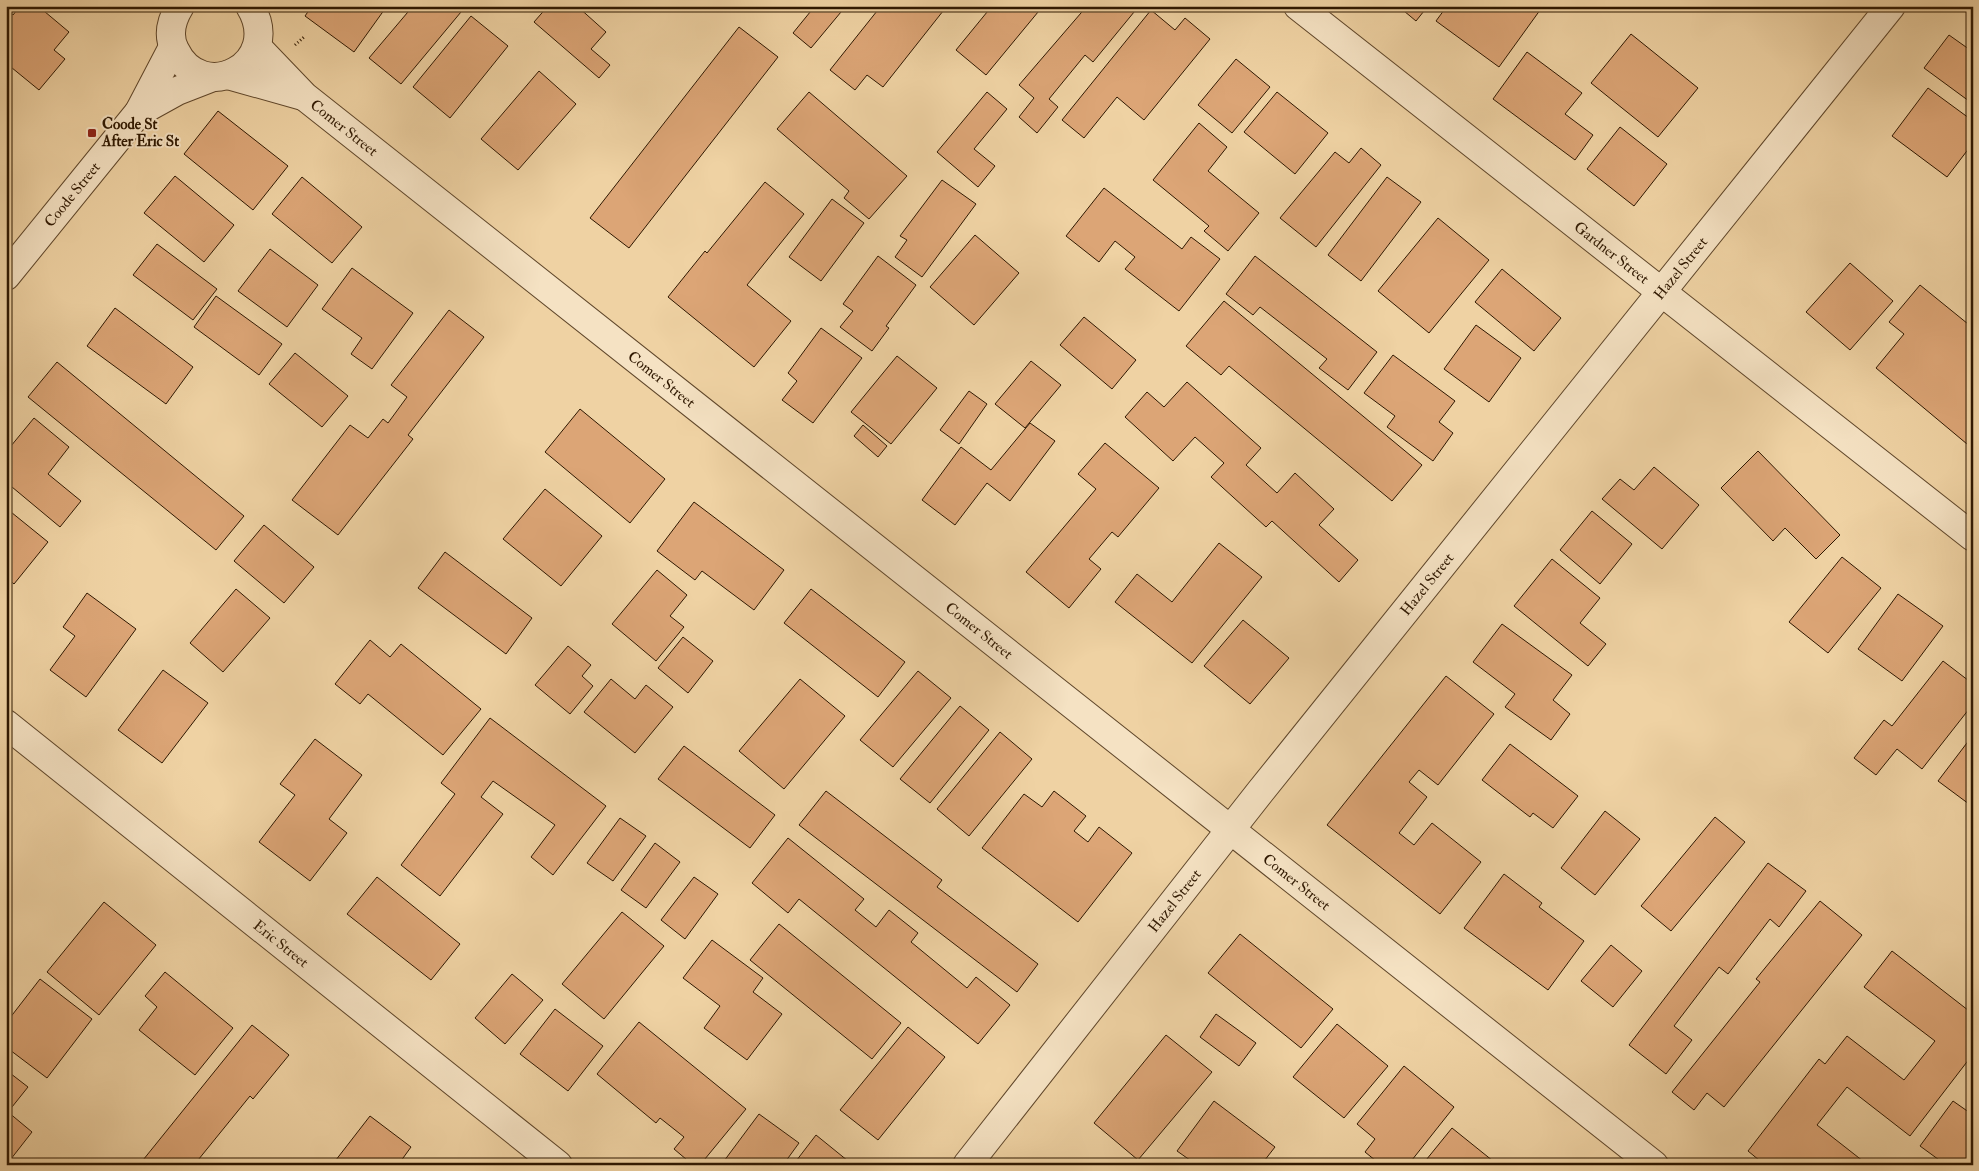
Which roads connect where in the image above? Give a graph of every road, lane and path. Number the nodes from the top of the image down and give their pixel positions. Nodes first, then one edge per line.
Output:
1 (1298, 6) edge
2 (1891, 6) edge
3 (255, 9) edge
4 (173, 10) edge
5 (173, 47) junction
6 (257, 47) junction
7 (221, 76) junction
8 (304, 96) junction
9 (139, 112) junction
10 (6, 276) edge
11 (1662, 292) junction
12 (1973, 537) edge
13 (6, 724) edge
14 (1229, 830) junction
15 (558, 1165) edge
16 (967, 1165) edge
17 (1654, 1165) edge

1 - 11 street, Gardner Street
2 - 11 street, Hazel Street
3 - 6 street
4 - 5 street
5 - 7 street, Comer Street
5 - 9 street, Coode Street
6 - 7 street, Coode Street
6 - 8 street, Comer Street
7 - 8 street, Comer Street
7 - 9 street, Coode Street
8 - 14 street, Comer Street
9 - 10 street, Coode Street
11 - 12 street, Gardner Street
11 - 14 street, Hazel Street
13 - 15 street, Eric Street
14 - 16 street, Hazel Street
14 - 17 street, Comer Street

